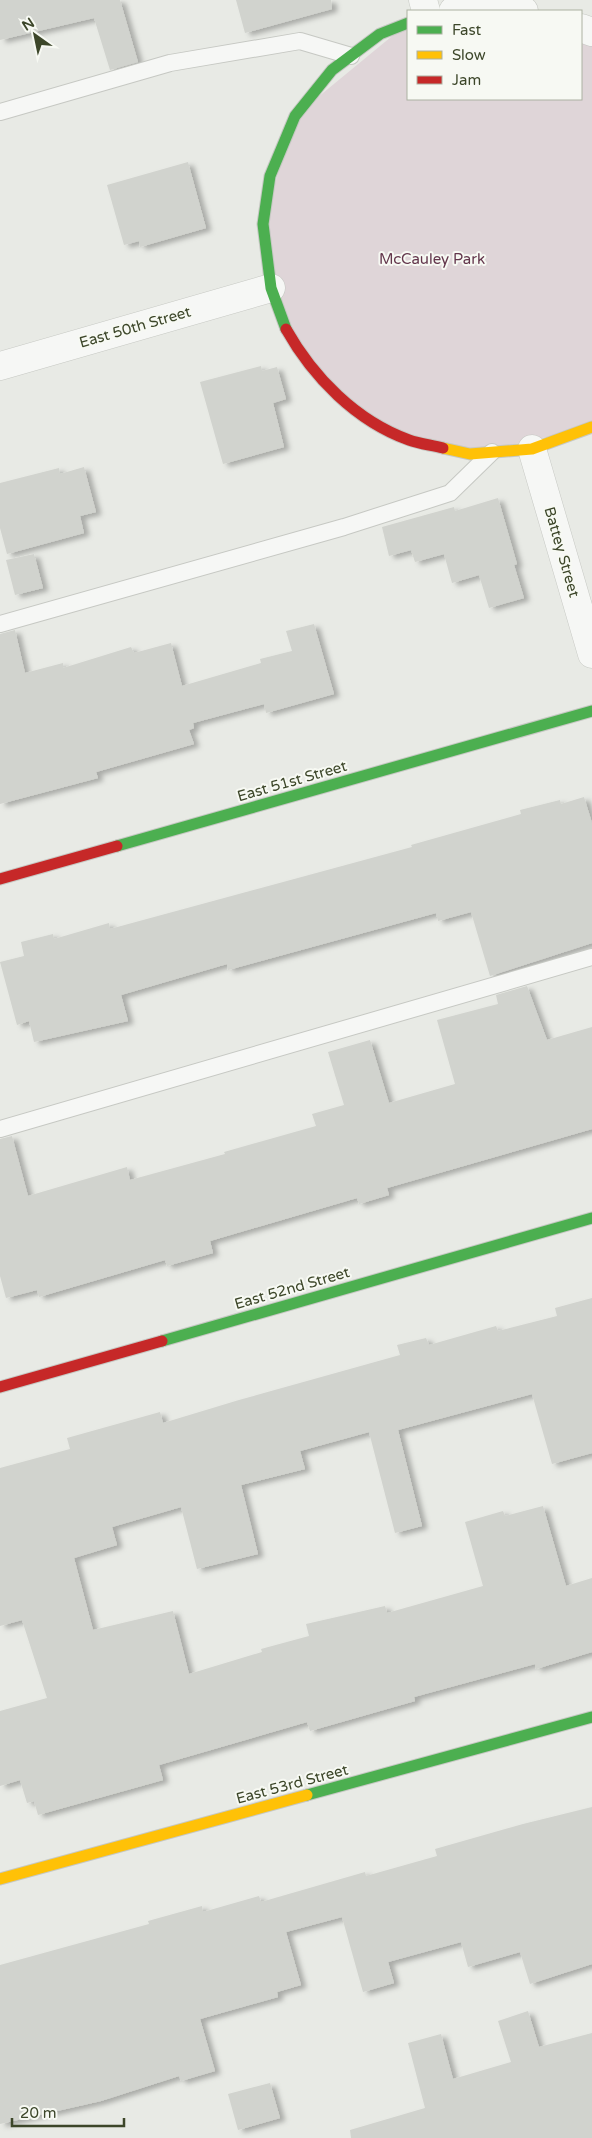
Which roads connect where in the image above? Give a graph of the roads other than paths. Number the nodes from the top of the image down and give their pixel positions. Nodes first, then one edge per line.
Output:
1 (488, 3) edge
2 (457, 10) edge
3 (520, 10) edge
4 (407, 23) edge
5 (351, 56) junction
6 (0, 112) edge
7 (271, 288) junction
8 (0, 366) edge
9 (592, 427) edge
10 (532, 449) junction
11 (492, 452) junction
12 (0, 624) edge
13 (592, 654) edge
14 (592, 711) edge
15 (0, 879) edge
16 (592, 958) edge
17 (0, 1130) edge
18 (592, 1218) edge
19 (0, 1387) edge
20 (592, 1717) edge
21 (0, 1879) edge

1 - 2 street
1 - 3 street
4 - 5 street
5 - 6 lane
5 - 7 street
7 - 8 street, East 50th Street
7 - 11 street
9 - 10 street
10 - 11 street
10 - 13 street, Battey Street
11 - 12 lane
14 - 15 street, East 51st Street
16 - 17 lane
18 - 19 street, East 52nd Street
20 - 21 street, East 53rd Street

